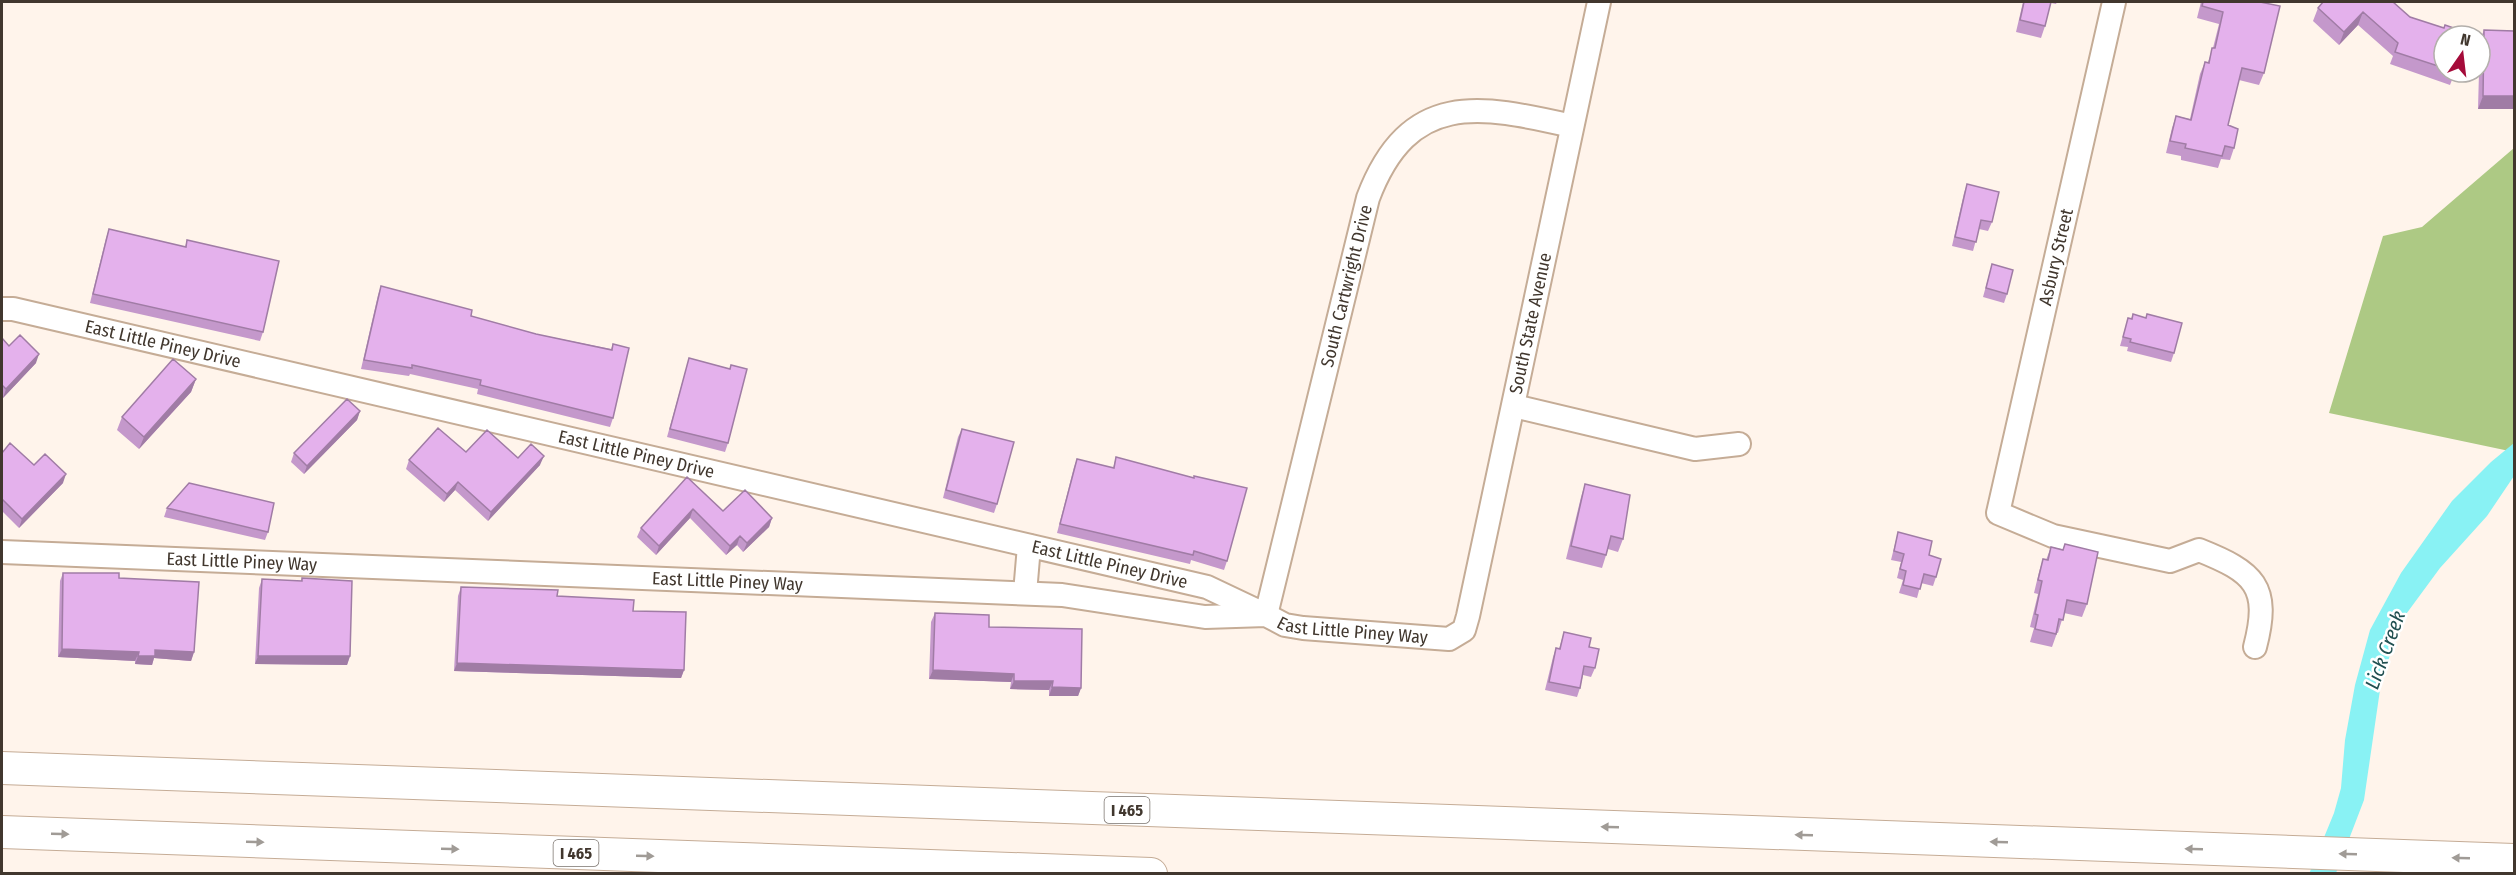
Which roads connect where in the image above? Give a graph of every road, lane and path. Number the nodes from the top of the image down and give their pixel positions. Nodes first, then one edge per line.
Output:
1 (1599, 2) edge
2 (2114, 2) edge
3 (1572, 126) junction
4 (2, 309) edge
5 (1514, 406) junction
6 (1739, 444) dead end
7 (1029, 546) junction
8 (2, 552) edge
9 (1025, 593) junction
10 (1266, 615) junction
11 (1449, 639) joint
12 (2255, 647) dead end
13 (2, 768) edge
14 (2, 832) edge
15 (2514, 860) edge
16 (1151, 873) edge

1 - 3 street, South State Avenue
2 - 12 street, Asbury Street
3 - 5 street, South State Avenue
3 - 10 street, South Cartwright Drive
4 - 7 street, East Little Piney Drive
5 - 6 street
5 - 11 street, South State Avenue
7 - 9 street
7 - 10 street, East Little Piney Drive
8 - 9 street, East Little Piney Way
9 - 10 street, East Little Piney Way
10 - 11 street, East Little Piney Way
15 -> 13 highway, I 465
14 -> 16 highway, I 465

